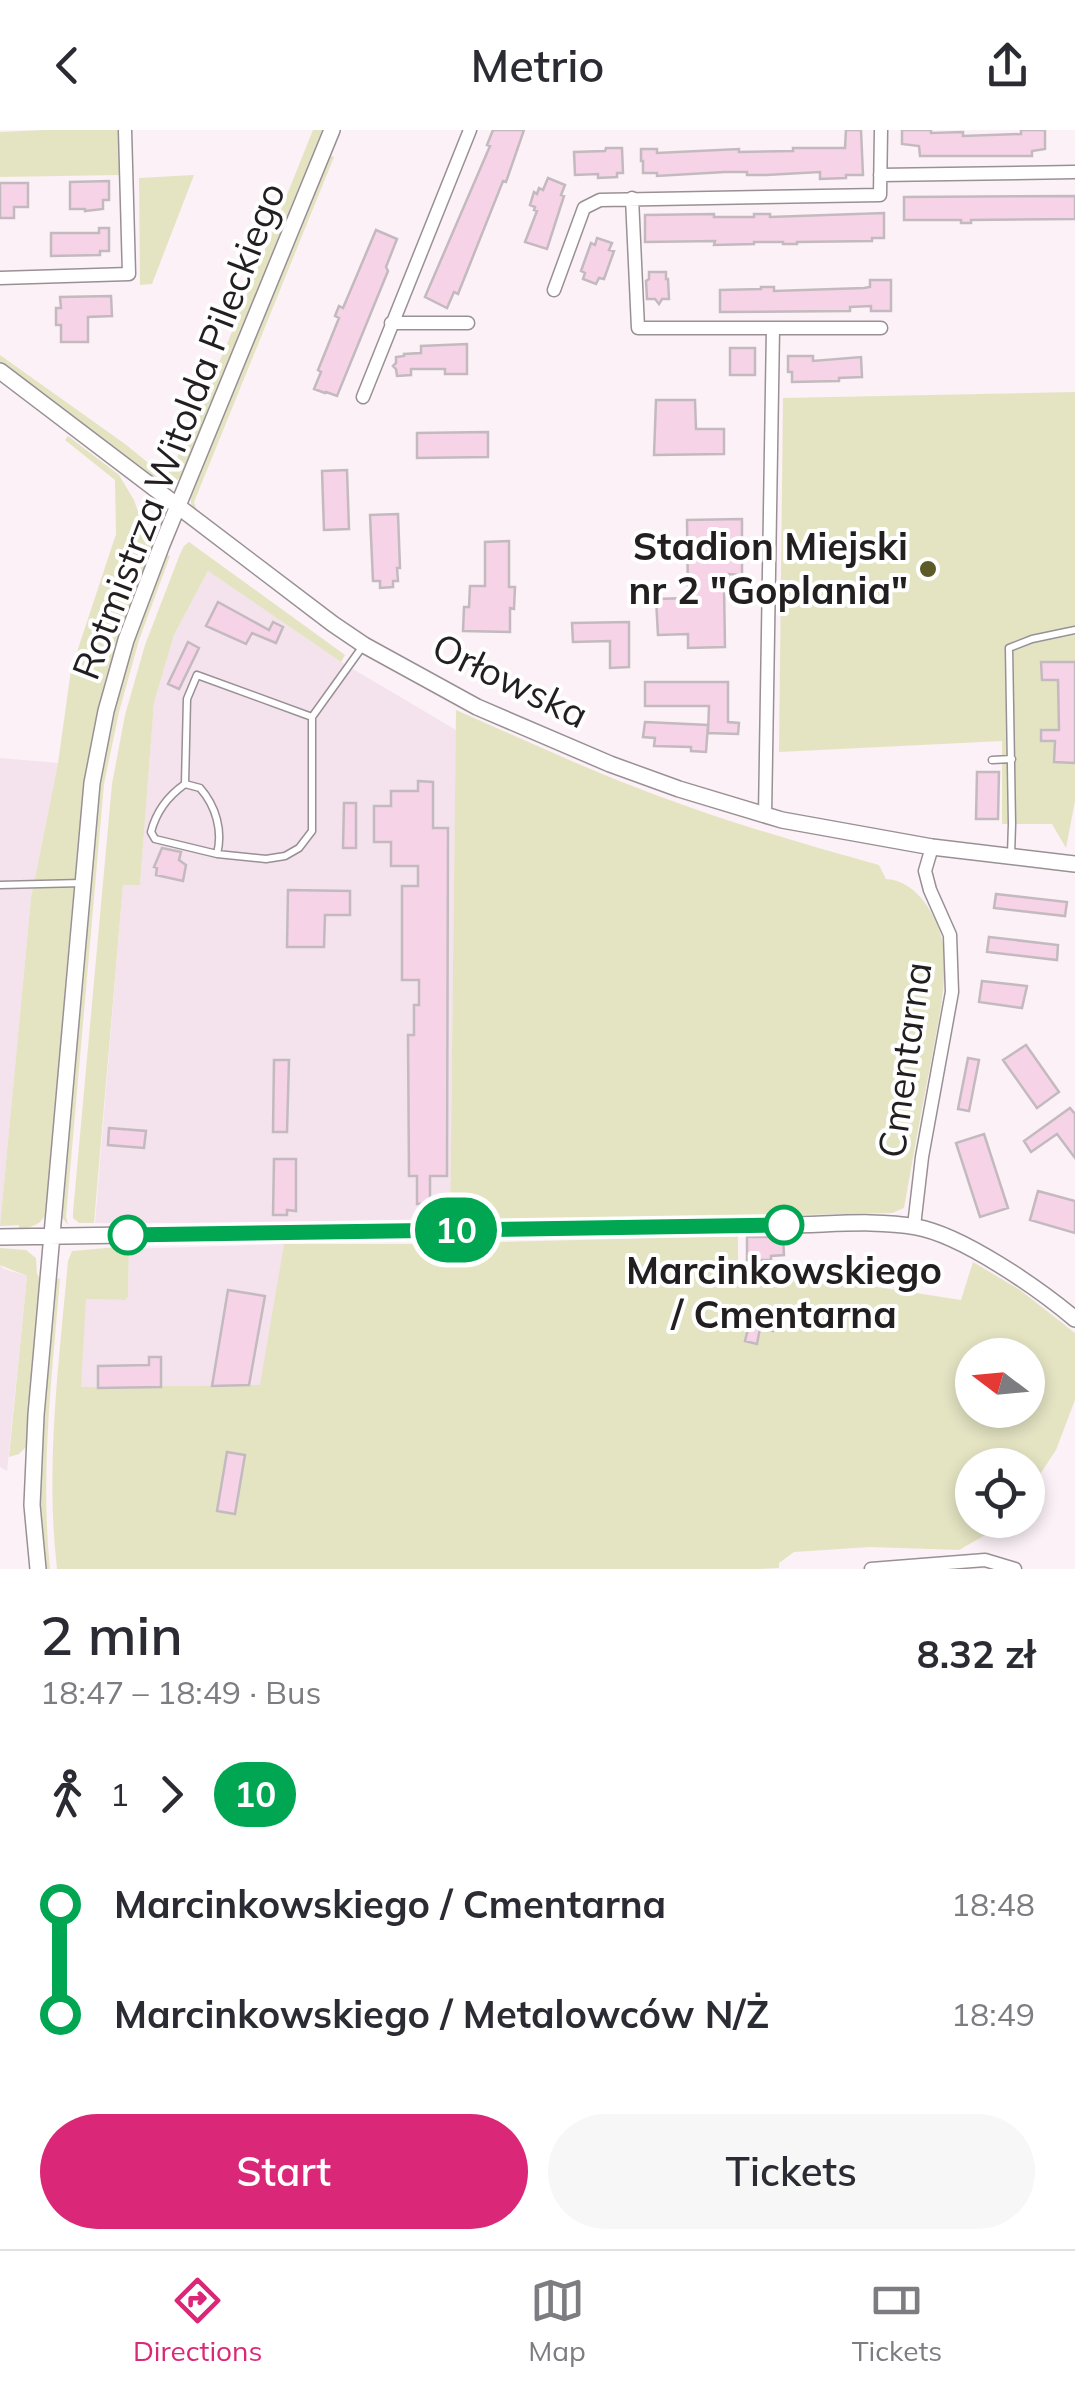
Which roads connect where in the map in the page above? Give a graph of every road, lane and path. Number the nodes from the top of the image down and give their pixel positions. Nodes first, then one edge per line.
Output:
1 (124, 130) edge
2 (332, 130) edge
3 (470, 130) edge
4 (881, 130) edge
5 (1075, 172) edge
6 (880, 175) junction
7 (632, 198) junction
8 (0, 278) edge
9 (554, 290) dead end
10 (391, 323) junction
11 (468, 323) dead end
12 (773, 328) junction
13 (881, 328) dead end
14 (0, 371) edge
15 (363, 397) dead end
16 (178, 508) junction
17 (1075, 630) edge
18 (364, 645) junction
19 (312, 717) junction
20 (1012, 759) junction
21 (992, 760) dead end
22 (185, 784) junction
23 (765, 816) junction
24 (932, 847) junction
25 (218, 854) junction
26 (1010, 856) junction
27 (1075, 864) edge
28 (82, 883) junction
29 (0, 885) edge
30 (914, 1226) junction
31 (0, 1237) edge
32 (51, 1237) junction
33 (1075, 1319) edge
34 (38, 1569) edge
35 (871, 1569) edge
36 (1015, 1569) edge

1 - 8 street
2 - 16 street, Rotmistrza Witolda Pileckiego
3 - 10 street
4 - 6 street
5 - 6 street
6 - 7 street
7 - 9 street
7 - 12 street
10 - 11 street
10 - 15 street
12 - 13 street
12 - 23 street
14 - 16 street, Orłowska
16 - 18 street, Orłowska
16 - 28 street, Rotmistrza Witolda Pileckiego
17 - 20 lane
18 - 19 lane
18 - 23 street, Orłowska
19 - 22 lane
19 - 25 lane
20 - 21 lane
20 - 26 lane
22 - 25 lane
22 - 25 lane
23 - 24 street, Orłowska
24 - 26 street, Orłowska
24 - 30 street, Cmentarna
26 - 27 street, Orłowska
28 - 29 lane
28 - 32 street, Rotmistrza Witolda Pileckiego
30 - 32 street
30 - 33 street
31 - 32 street
32 - 34 street, Rotmistrza Witolda Pileckiego
35 - 36 street

